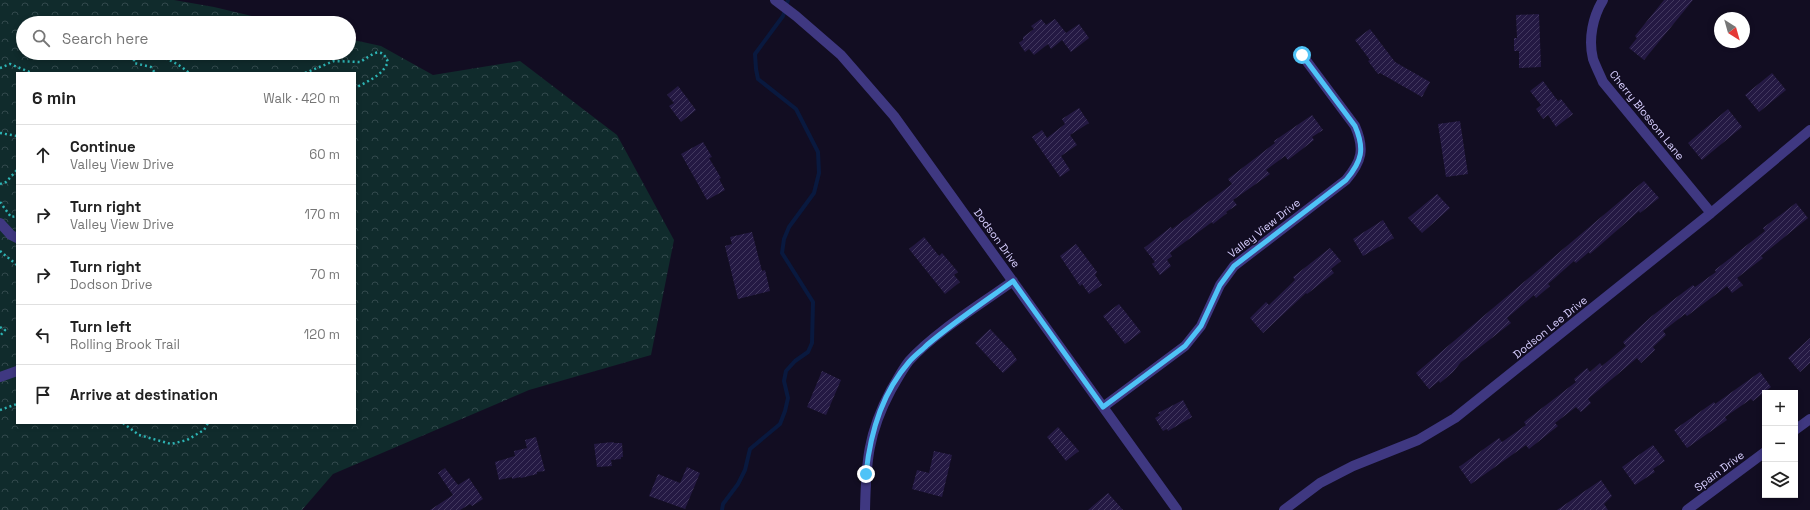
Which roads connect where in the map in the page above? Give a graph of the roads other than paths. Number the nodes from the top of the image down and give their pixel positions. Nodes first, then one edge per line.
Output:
1 (775, 0) edge
2 (1604, 0) edge
3 (1302, 55) dead end
4 (1810, 130) edge
5 (1711, 212) junction
6 (0, 223) edge
7 (16, 238) edge
8 (1013, 281) junction
9 (16, 371) edge
10 (0, 377) edge
11 (1103, 407) junction
12 (1810, 419) edge
13 (1798, 428) edge
14 (1762, 454) edge
15 (1172, 508) edge
16 (865, 510) edge
17 (1284, 510) edge
18 (1687, 510) edge

1 - 8 street, Dodson Drive
2 - 5 street, Cherry Blossom Lane
3 - 11 street, Valley View Drive
4 - 5 street, Dodson Lee Drive
5 - 17 street, Dodson Lee Drive
6 - 7 street
8 - 11 street, Dodson Drive
8 - 16 street
9 - 10 street
11 - 15 street, Dodson Drive
12 - 13 street
14 - 18 street, Spain Drive

